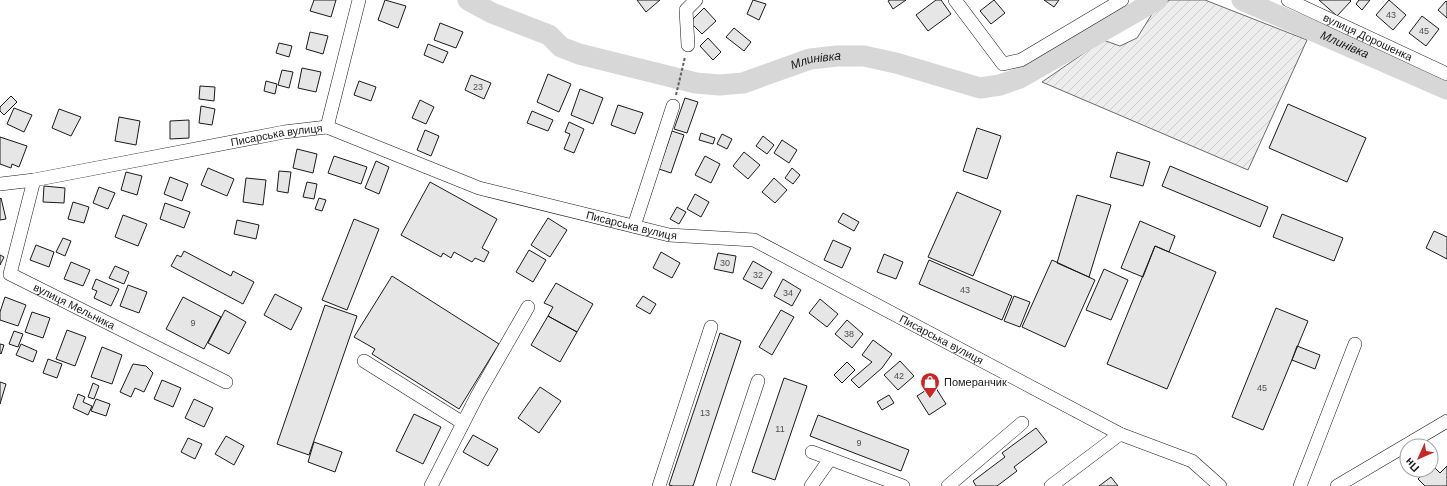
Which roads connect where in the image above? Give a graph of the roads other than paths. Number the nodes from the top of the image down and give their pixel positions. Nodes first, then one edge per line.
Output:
1 (359, 0) edge
2 (696, 0) edge
3 (955, 0) edge
4 (1122, 0) edge
5 (1288, 0) edge
6 (688, 45) road end
7 (1447, 74) edge
8 (673, 106) road end
9 (327, 127) junction
10 (34, 180) junction
11 (0, 184) edge
12 (634, 226) junction
13 (528, 307) dead end
14 (711, 326) dead end
15 (1355, 344) dead end
16 (364, 361) dead end
17 (226, 382) dead end
18 (758, 382) dead end
19 (1447, 422) edge
20 (463, 423) junction
21 (1022, 424) dead end
22 (1120, 434) junction
23 (812, 452) dead end
24 (830, 459) junction
25 (726, 485) edge
26 (431, 486) edge
27 (659, 486) edge
28 (811, 486) edge
29 (903, 486) edge
30 (948, 486) edge
31 (1051, 486) edge
32 (1220, 486) edge
33 (1300, 486) edge
34 (1337, 486) edge

1 - 9 street
2 - 6 street
3 - 4 street
5 - 7 street, вулиця Дорошенка
8 - 12 street
9 - 10 street, Писарська вулиця
9 - 12 street, Писарська вулиця
10 - 11 street, Писарська вулиця
10 - 17 street, вулиця Мельника
12 - 22 street, Писарська вулиця
13 - 20 street
14 - 27 street
15 - 33 street
16 - 20 street
18 - 25 street
19 - 34 street
20 - 26 street
21 - 30 street
22 - 31 street
22 - 32 street, Писарська вулиця
23 - 24 street
24 - 28 street
24 - 29 street

